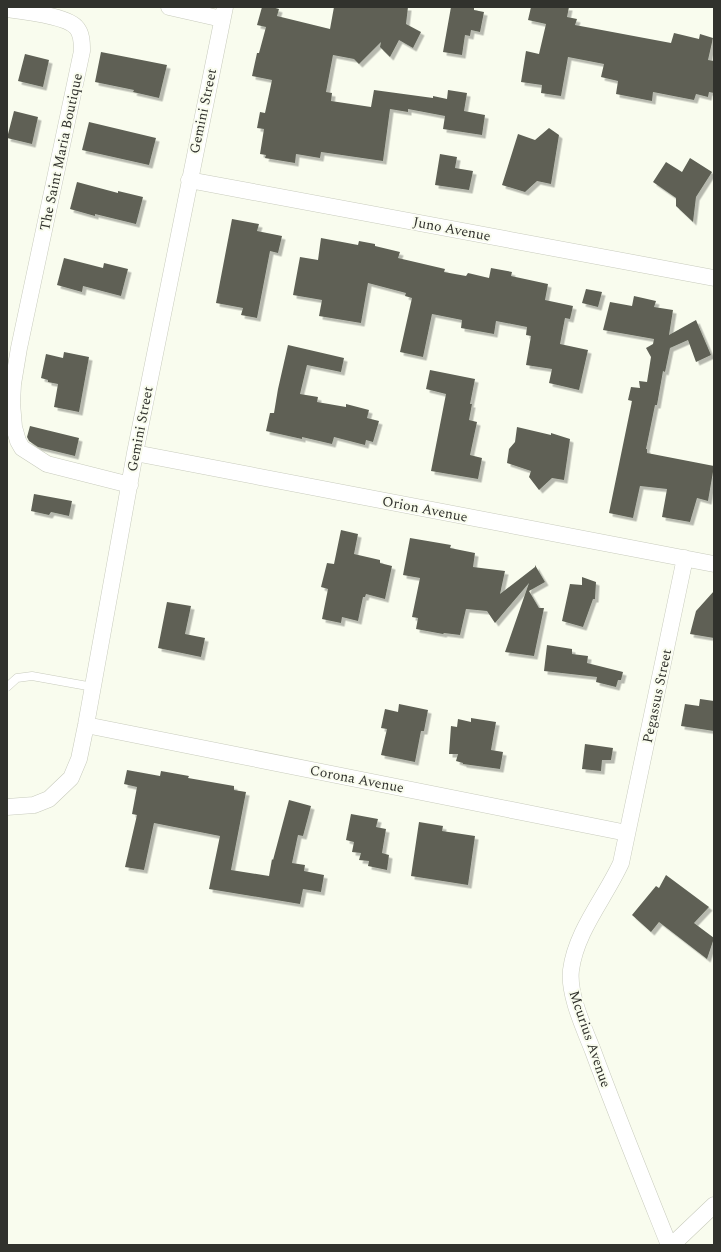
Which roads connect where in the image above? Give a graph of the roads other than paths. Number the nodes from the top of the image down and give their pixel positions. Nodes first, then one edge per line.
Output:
1 (170, 7) edge
2 (7, 9) edge
3 (223, 13) edge
4 (189, 180) junction
5 (714, 278) edge
6 (13, 347) edge
7 (135, 454) junction
8 (130, 485) junction
9 (685, 558) junction
10 (714, 564) edge
11 (7, 687) edge
12 (93, 687) junction
13 (86, 725) junction
14 (7, 807) edge
15 (628, 833) junction
16 (714, 1205) edge
17 (671, 1245) edge

1 - 3 street
2 - 6 street, The Saint Maria Boutique
3 - 4 street, Gemini Street
4 - 5 street, Juno Avenue
4 - 7 street, Gemini Street
6 - 8 street, The Saint Maria Boutique
7 - 8 street, Gemini Street
7 - 9 street, Orion Avenue
8 - 12 street, Gemini Street
9 - 10 street, Orion Avenue
9 - 15 street, Pegassus Street
11 - 12 lane
12 - 13 street, Gemini Street
13 - 14 street, Gemini Street
13 - 15 street, Corona Avenue
15 - 17 street, Mcurius Avenue
16 - 17 street

